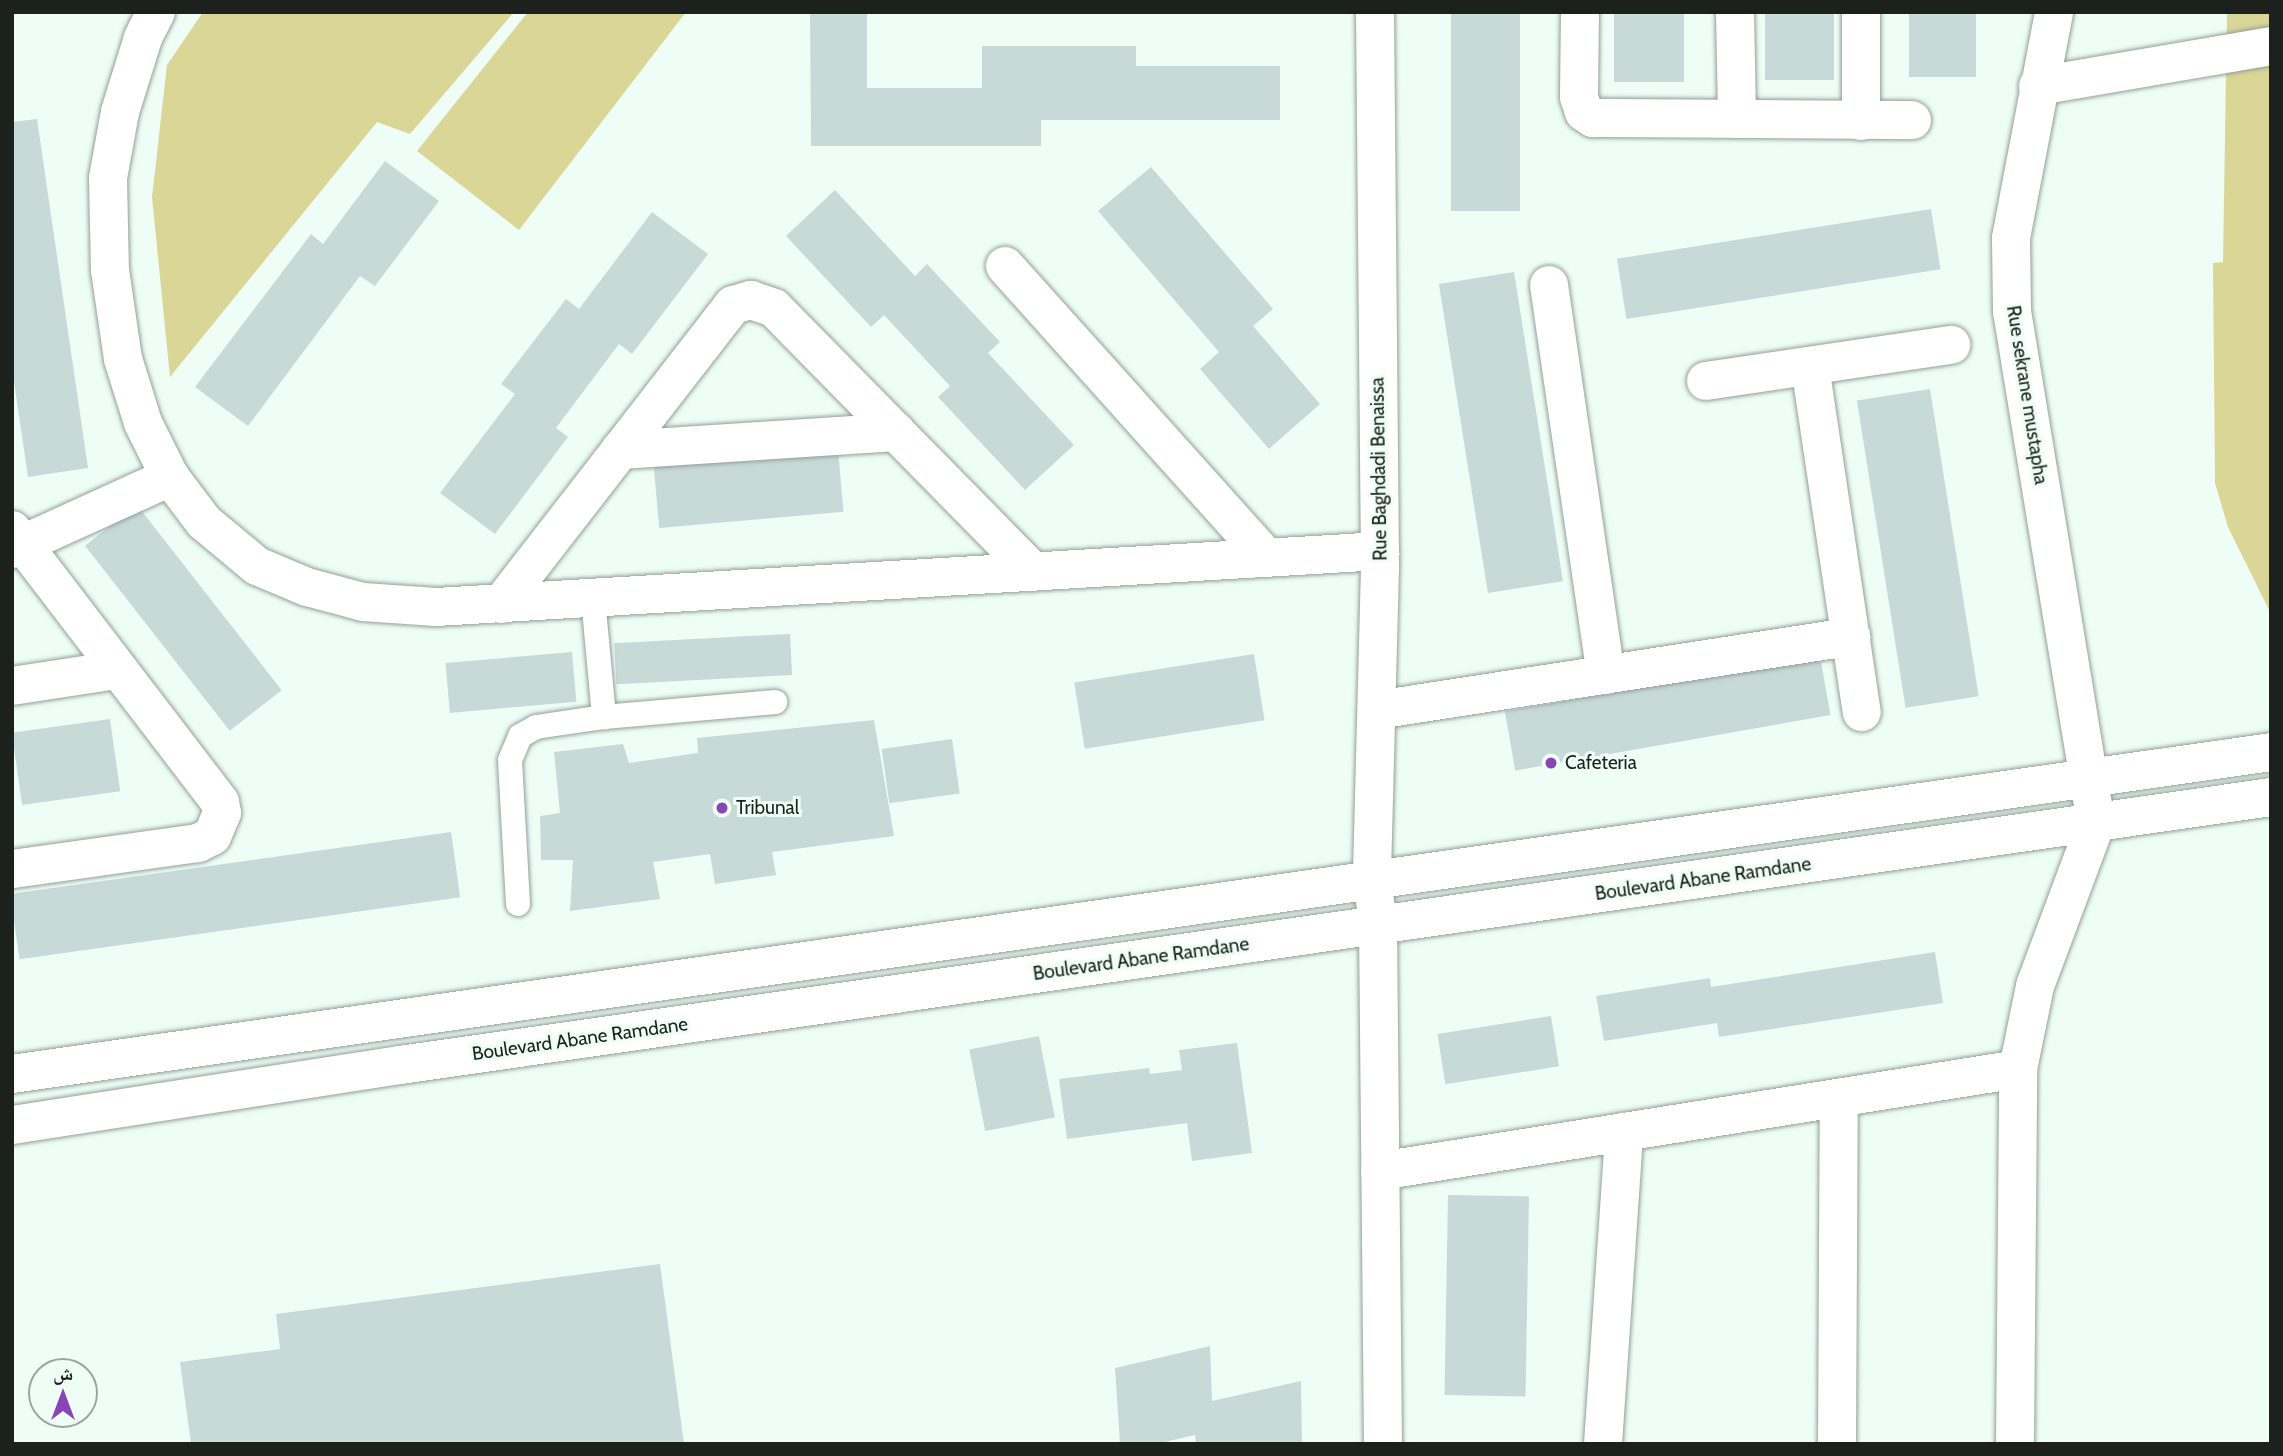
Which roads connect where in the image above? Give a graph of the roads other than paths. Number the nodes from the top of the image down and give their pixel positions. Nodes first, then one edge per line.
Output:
1 (156, 12) edge
2 (1375, 12) edge
3 (1580, 12) edge
4 (1735, 12) edge
5 (1861, 12) edge
6 (2054, 12) edge
7 (2271, 46) edge
8 (2038, 86) junction
9 (1737, 119) junction
10 (1912, 120) dead end
11 (1861, 121) junction
12 (1005, 266) dead end
13 (1549, 285) dead end
14 (1951, 345) dead end
15 (1810, 366) junction
16 (1706, 381) dead end
17 (896, 432) junction
18 (620, 450) junction
19 (170, 477) junction
20 (16, 542) edge
21 (1380, 551) junction
22 (1268, 558) junction
23 (1033, 572) junction
24 (593, 598) junction
25 (501, 604) junction
26 (1851, 638) junction
27 (117, 670) junction
28 (1606, 675) junction
29 (12, 686) edge
30 (775, 702) dead end
31 (1377, 710) junction
32 (1863, 712) dead end
33 (604, 717) junction
34 (2271, 752) edge
35 (2088, 778) junction
36 (2271, 797) edge
37 (2096, 823) junction
38 (12, 869) edge
39 (1373, 877) junction
40 (518, 904) dead end
41 (1378, 925) junction
42 (2018, 1069) junction
43 (12, 1074) edge
44 (1839, 1100) junction
45 (12, 1125) edge
46 (1625, 1132) junction
47 (1380, 1171) junction
48 (1383, 1444) edge
49 (1603, 1444) edge
50 (1836, 1444) edge
51 (2015, 1444) edge

1 - 19 street
2 - 21 street, Rue Baghdadi Benaissa
3 - 9 street
4 - 9 street
5 - 11 street
6 - 8 street, Rue sekrane mustapha
7 - 8 street
8 - 35 street, Rue sekrane mustapha
9 - 11 street
10 - 11 street
12 - 22 street
13 - 28 street
14 - 15 street
15 - 16 street
15 - 26 street
17 - 18 street
17 - 18 street
17 - 23 street
18 - 25 street
19 - 20 street
19 - 25 street
20 - 27 street
21 - 22 street
21 - 31 street, Rue Baghdadi Benaissa
22 - 23 street
23 - 24 street
24 - 25 street
24 - 33 lane
26 - 28 street
26 - 32 street
27 - 29 street
27 - 38 street
28 - 31 street
30 - 33 lane
31 - 39 street, Rue Baghdadi Benaissa
33 - 40 lane
34 - 35 street
35 - 37 street, Rue sekrane mustapha
35 - 39 street
36 - 37 street, Boulevard Abane Ramdane
37 - 41 street, Boulevard Abane Ramdane
37 - 42 street
39 - 41 street, Rue Baghdadi Benaissa
39 - 43 street
41 - 45 street, Boulevard Abane Ramdane
41 - 47 street, Rue Baghdadi Benaissa
42 - 44 street
42 - 51 street
44 - 46 street
44 - 50 street
46 - 47 street
46 - 49 street
47 - 48 street, Rue Baghdadi Benaissa

